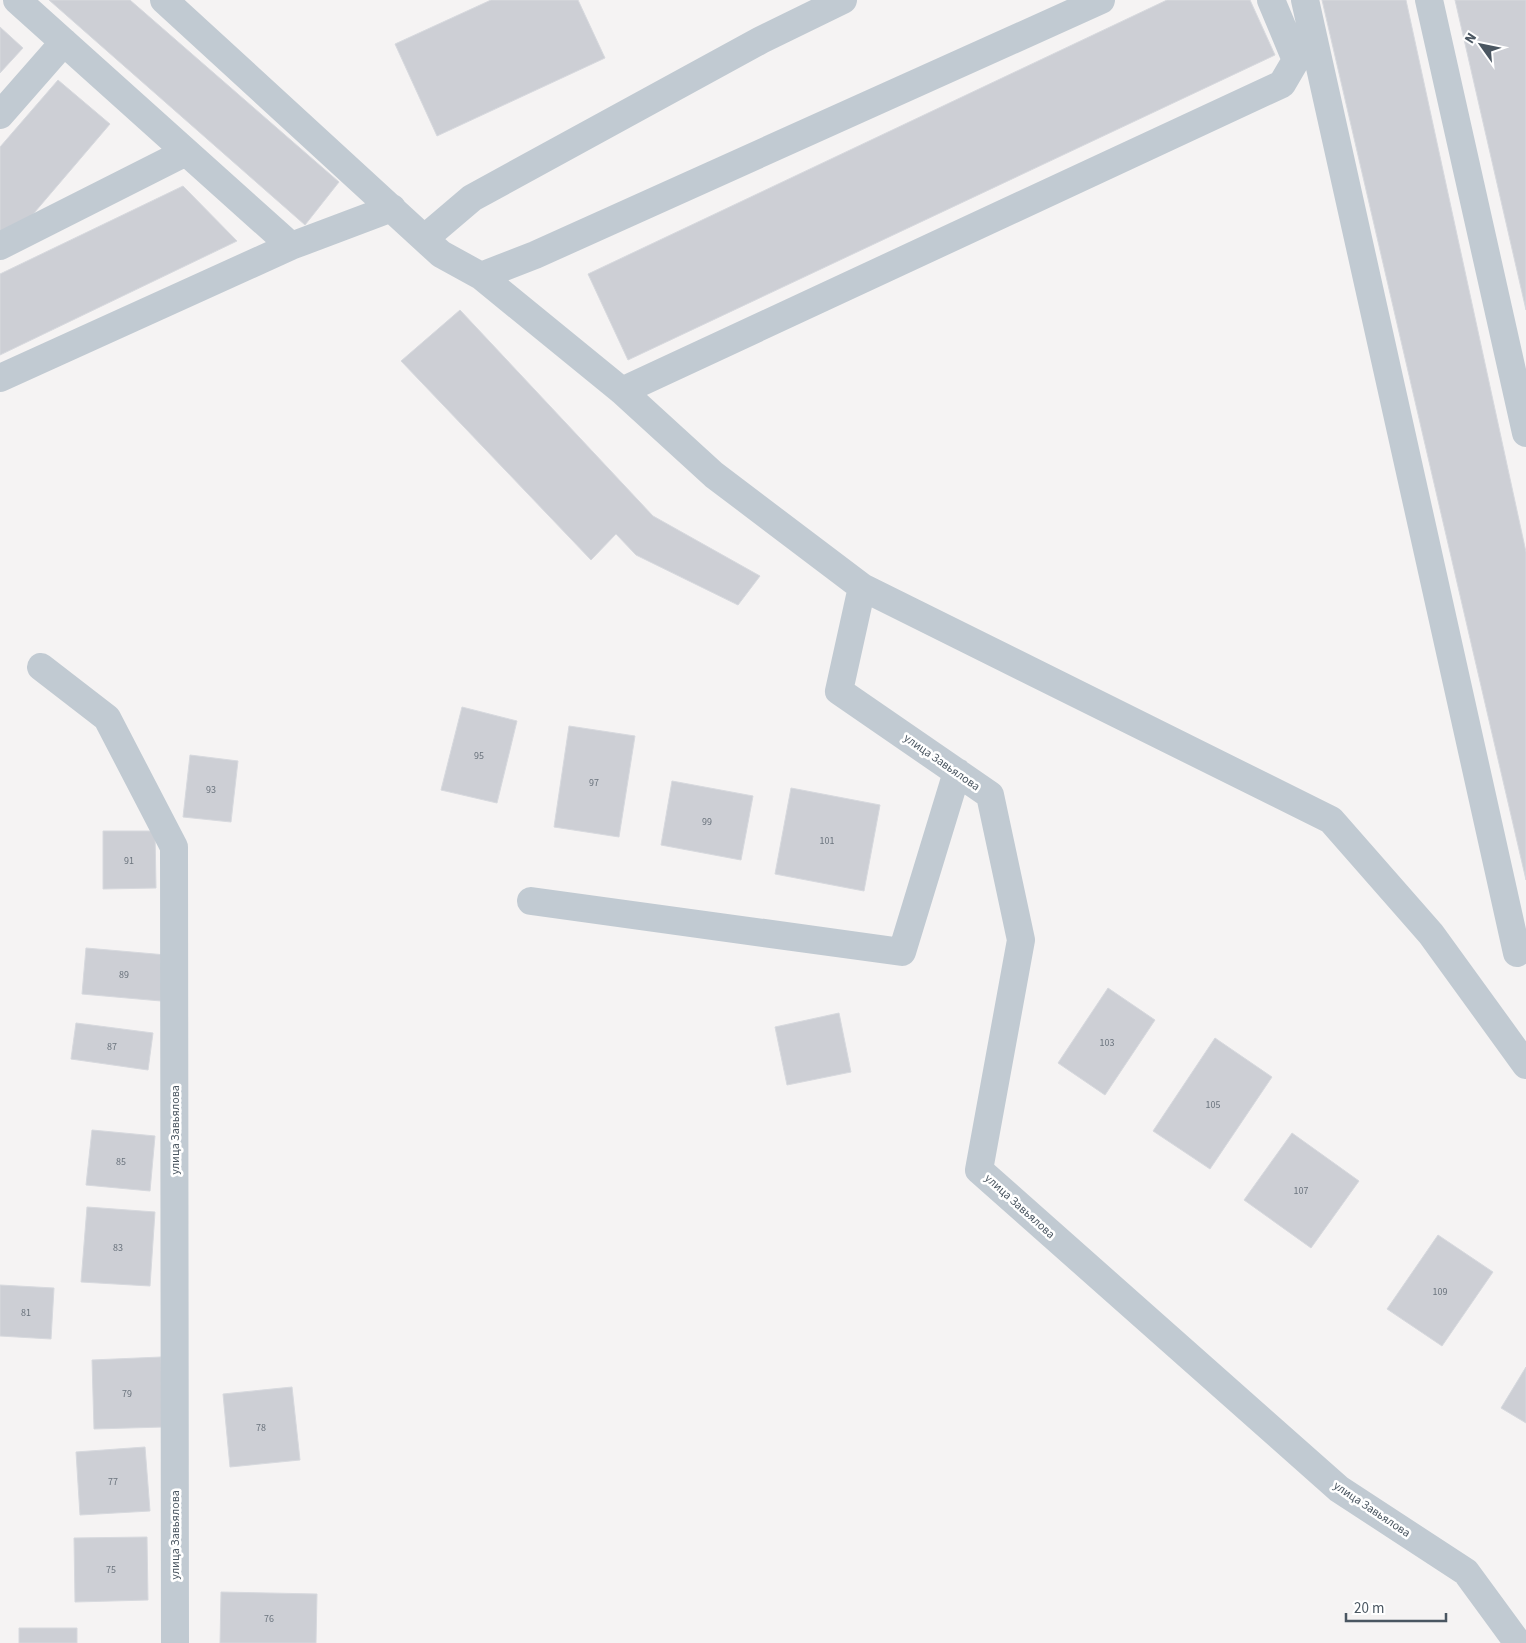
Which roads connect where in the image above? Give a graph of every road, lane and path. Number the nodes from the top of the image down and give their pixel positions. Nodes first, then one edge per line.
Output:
1 (18, 0) edge
2 (164, 0) edge
3 (843, 0) edge
4 (1100, 0) edge
5 (1271, 0) edge
6 (1305, 0) edge
7 (1429, 0) edge
8 (64, 42) junction
9 (0, 115) edge
10 (186, 152) junction
11 (392, 208) junction
12 (425, 238) junction
13 (0, 246) edge
14 (292, 246) junction
15 (481, 276) junction
16 (0, 378) edge
17 (622, 391) junction
18 (1526, 433) edge
19 (862, 587) junction
20 (41, 667) dead end
21 (957, 772) junction
22 (531, 901) dead end
23 (1517, 952) dead end
24 (1526, 1065) edge
25 (176, 1643) edge
26 (1518, 1643) edge

1 - 8 street
2 - 11 street
3 - 12 street
4 - 15 street
5 - 17 street
6 - 23 street
7 - 18 street
8 - 9 street
8 - 10 street
10 - 13 street
10 - 14 street
11 - 12 street
11 - 14 street
12 - 15 street
14 - 16 street
15 - 17 street
17 - 19 street
19 - 21 street, улица Завьялова
19 - 24 street
20 - 25 street, улица Завьялова
21 - 22 street
21 - 26 street, улица Завьялова

